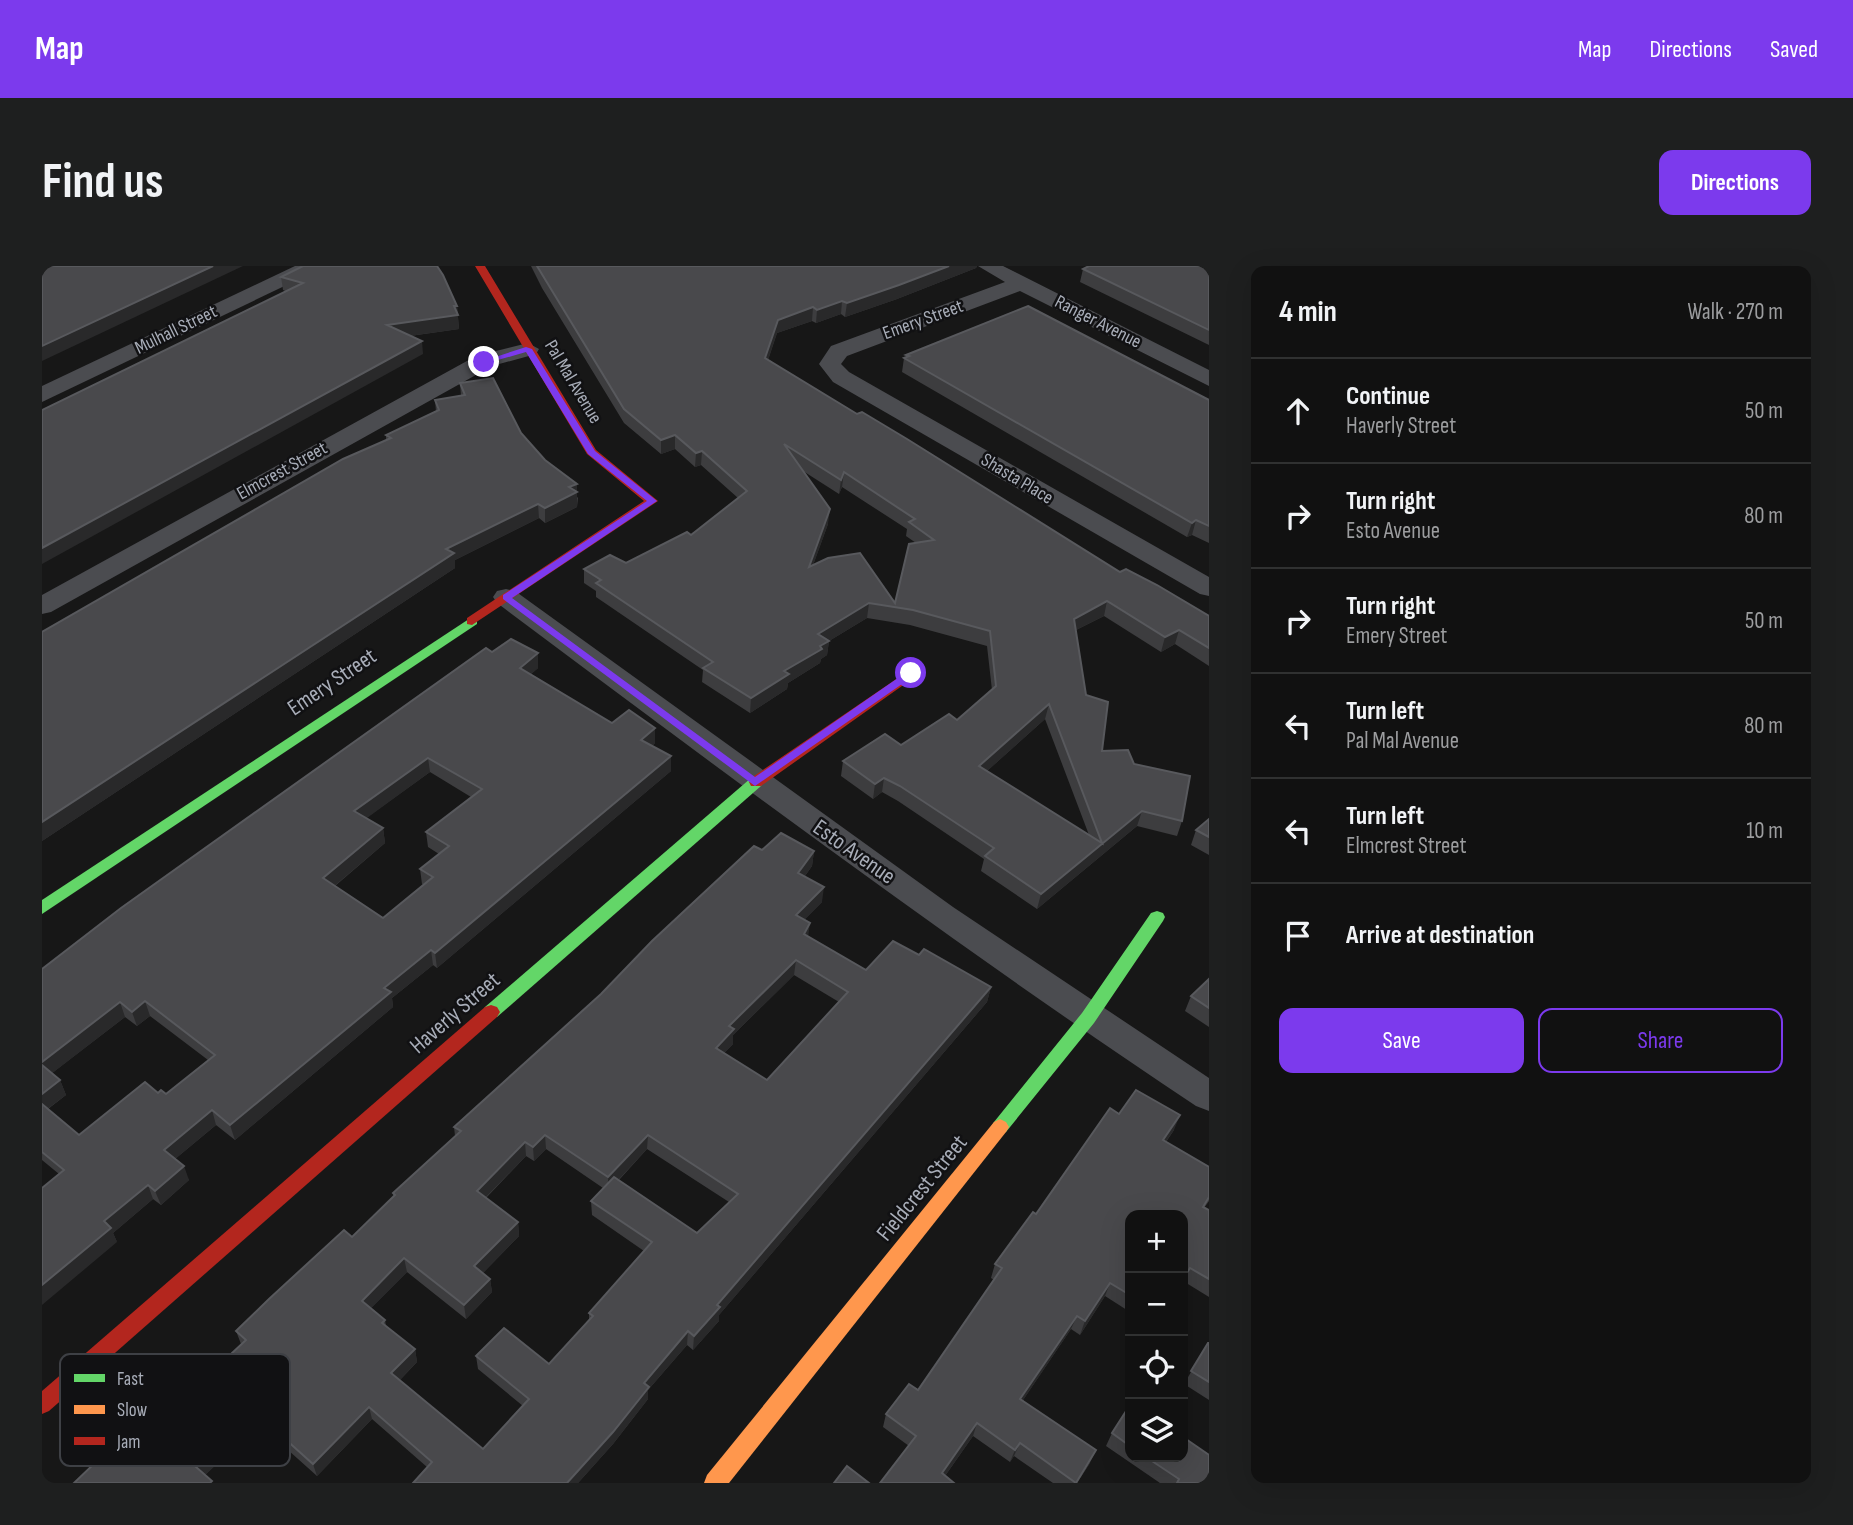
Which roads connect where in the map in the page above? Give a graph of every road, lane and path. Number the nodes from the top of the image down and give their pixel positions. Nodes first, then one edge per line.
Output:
1 (311, 266) edge
2 (480, 266) edge
3 (988, 266) edge
4 (1022, 284) junction
5 (528, 349) junction
6 (830, 364) joint
7 (1209, 379) edge
8 (42, 395) edge
9 (652, 501) joint
10 (1209, 588) edge
11 (506, 597) junction
12 (42, 606) edge
13 (911, 673) dead end
14 (755, 782) junction
15 (42, 908) edge
16 (1157, 917) dead end
17 (1087, 1018) junction
18 (1209, 1096) edge
19 (99, 1354) edge
20 (60, 1388) edge
21 (42, 1404) edge
22 (715, 1483) edge

1 - 8 street, Mulhall Street
2 - 5 street, Pal Mal Avenue
3 - 4 street, Ranger Avenue
4 - 6 street, Emery Street
4 - 7 street, Ranger Avenue
5 - 9 street, Pal Mal Avenue
5 - 12 street, Elmcrest Street
6 - 10 street, Shasta Place
9 - 11 street, Emery Street
11 - 14 street, Esto Avenue
11 - 15 street, Emery Street
13 - 14 street, Haverly Street
14 - 17 street, Esto Avenue
14 - 19 street, Haverly Street
16 - 17 street, Fieldcrest Street
17 - 18 street, Esto Avenue
17 - 22 street, Fieldcrest Street
20 - 21 street, Haverly Street

